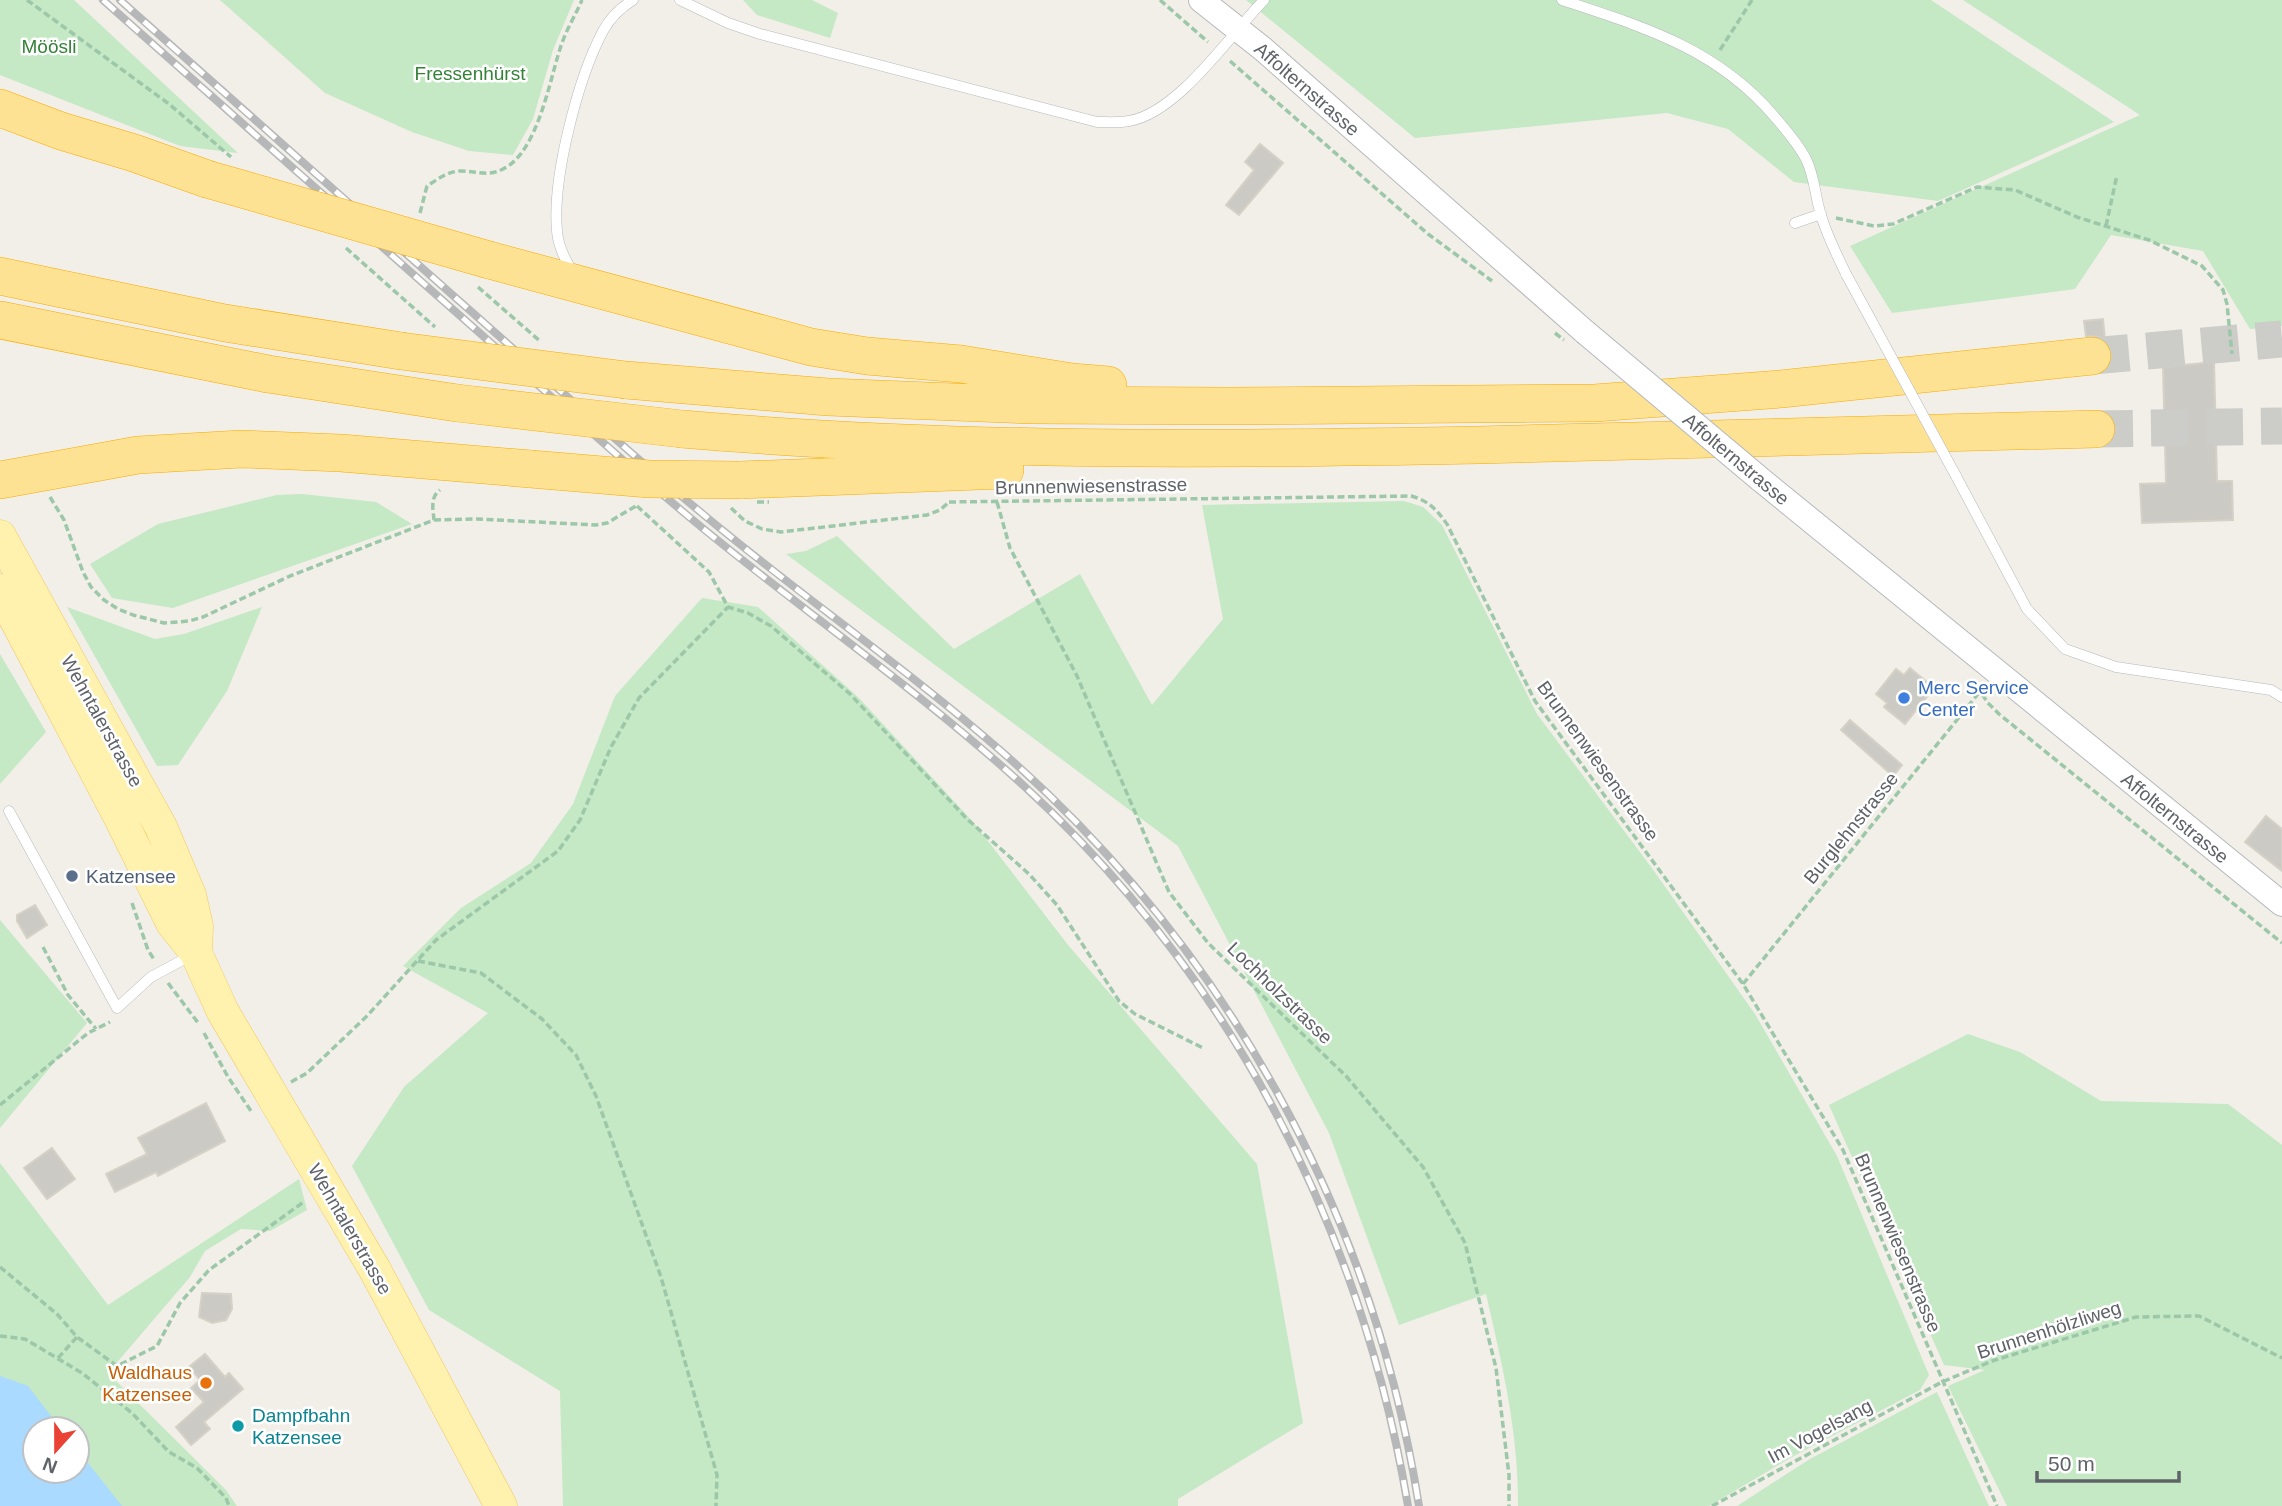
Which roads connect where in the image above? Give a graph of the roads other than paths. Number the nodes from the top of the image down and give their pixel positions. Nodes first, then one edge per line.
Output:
1 (633, 0) edge
2 (680, 0) edge
3 (1201, 0) edge
4 (1264, 0) edge
5 (1562, 0) edge
6 (1236, 29) junction
7 (0, 108) edge
8 (1821, 214) junction
9 (1795, 223) dead end
10 (0, 276) edge
11 (586, 288) junction
12 (0, 320) edge
13 (2092, 356) tunnel mouth
14 (1360, 405) junction
15 (2096, 429) tunnel mouth
16 (1137, 450) junction
17 (0, 480) edge
18 (0, 537) edge
19 (0, 590) edge
20 (2282, 696) edge
21 (9, 811) dead end
22 (2282, 904) edge
23 (196, 953) junction
24 (501, 1506) edge

1 - 11 lane
2 - 6 lane
3 - 6 street, Affolternstrasse
4 - 6 lane
5 - 8 lane
6 - 22 street, Affolternstrasse, bridge
7 - 11 highway, bridge
8 - 9 lane
8 - 20 lane, bridge
10 - 14 highway, bridge
11 - 14 highway
12 - 16 highway, bridge
13 - 14 highway
15 - 16 highway
16 - 17 highway, bridge
18 - 23 main road, Wehntalerstrasse
19 - 23 main road, Wehntalerstrasse
21 - 23 lane
23 - 24 main road, Wehntalerstrasse

